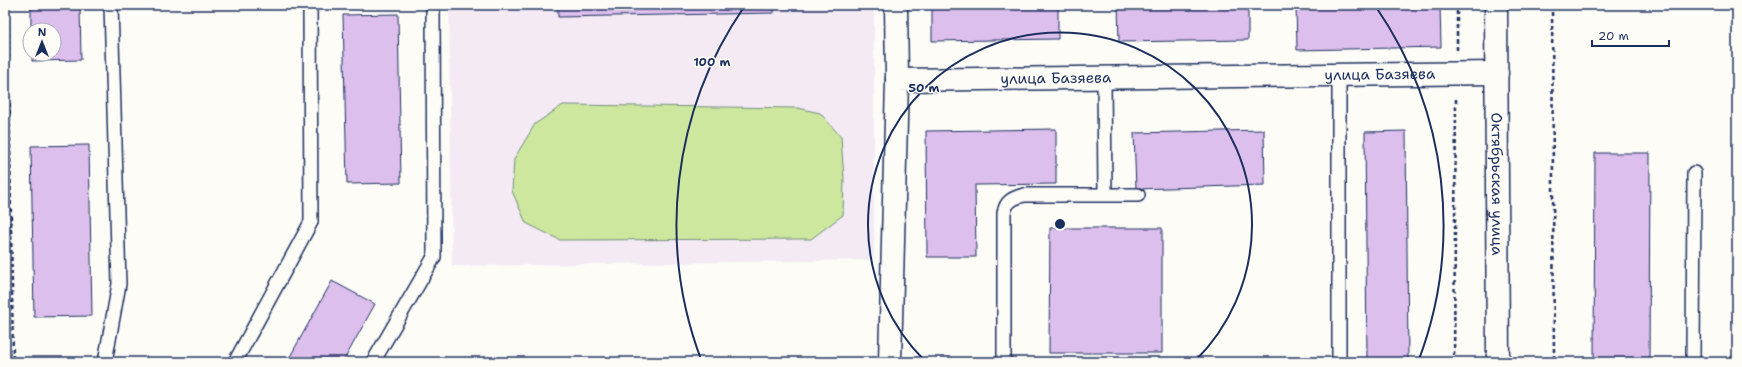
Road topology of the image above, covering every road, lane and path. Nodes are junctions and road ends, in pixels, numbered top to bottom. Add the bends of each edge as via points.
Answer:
1 (8, 5) edge
2 (111, 5) edge
3 (310, 5) edge
4 (432, 5) edge
5 (896, 5) edge
6 (1457, 5) edge
7 (1496, 5) edge
8 (1552, 5) edge
9 (1497, 73) junction
10 (1456, 74) junction
11 (1339, 75) junction
12 (1104, 78) junction
13 (897, 80) junction
14 (1694, 173) dead end
15 (1105, 195) junction
16 (1138, 195) dead end
17 (13, 362) edge
18 (105, 362) edge
19 (235, 362) edge
20 (373, 362) edge
21 (890, 362) edge
22 (1004, 362) edge
23 (1339, 362) edge
24 (1454, 362) edge
25 (1498, 362) edge
26 (1554, 362) edge
27 (1693, 362) edge

1 - 17 path
2 - 18 lane via 119,284
3 - 19 lane via 311,222
4 - 20 lane via 434,257
5 - 13 street
6 - 10 path
7 - 9 street, Октябрьская улица
8 - 26 path
9 - 10 street, улица Базяева
9 - 25 street, Октябрьская улица
10 - 11 street, улица Базяева
10 - 24 path
11 - 12 street, улица Базяева
11 - 23 lane
12 - 13 street, улица Базяева
12 - 15 lane
13 - 21 street
14 - 27 lane
15 - 16 lane
15 - 22 lane via 1024,196 1014,198 1006,205

